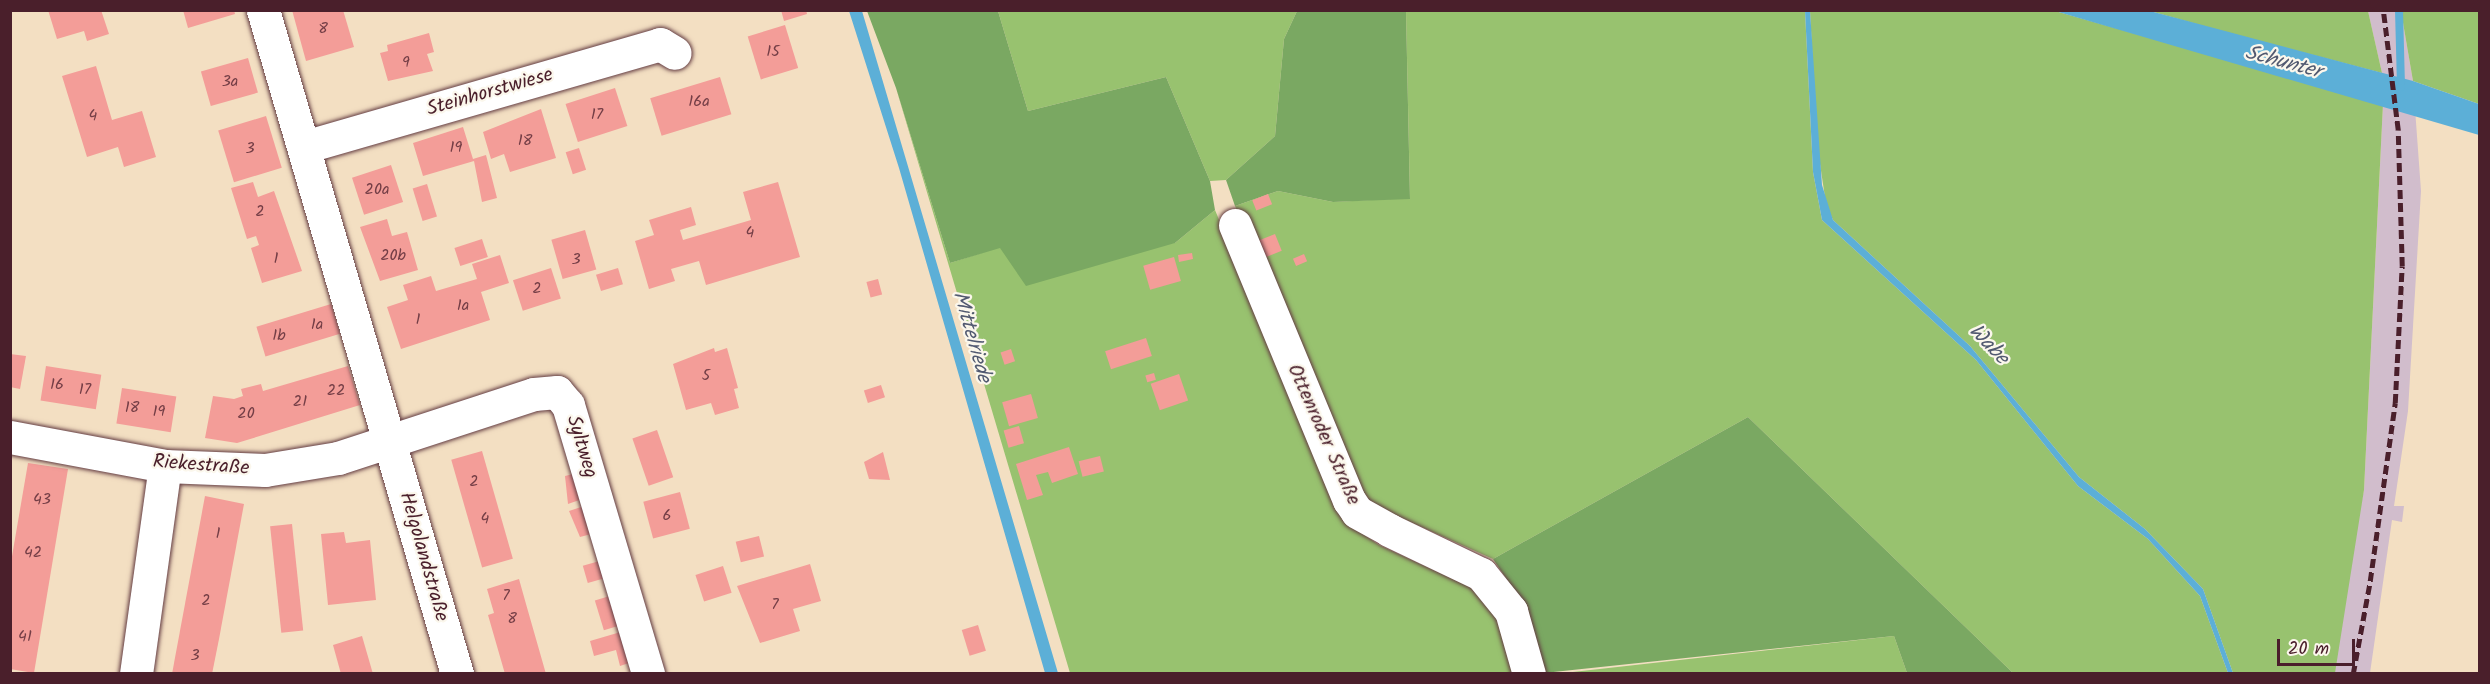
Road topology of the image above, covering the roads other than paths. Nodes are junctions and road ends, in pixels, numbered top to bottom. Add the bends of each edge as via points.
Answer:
1 (263, 10) edge
2 (675, 53) dead end
3 (304, 147) junction
4 (1235, 225) dead end
5 (10, 437) edge
6 (390, 441) junction
7 (165, 466) junction
8 (136, 674) edge
9 (457, 674) edge
10 (648, 674) edge
11 (1529, 674) edge

1 - 3 street
2 - 3 street, Steinhorstwiese via 660,44
3 - 6 street
4 - 11 street, Ottenroder Straße via 1349,500 1357,512 1389,530 1481,574 1511,611
5 - 7 street, Riekestraße
6 - 7 street, Riekestraße via 322,461 265,470
6 - 9 street, Helgolandstraße
6 - 10 street, Syltweg via 546,391 565,397
7 - 8 street

